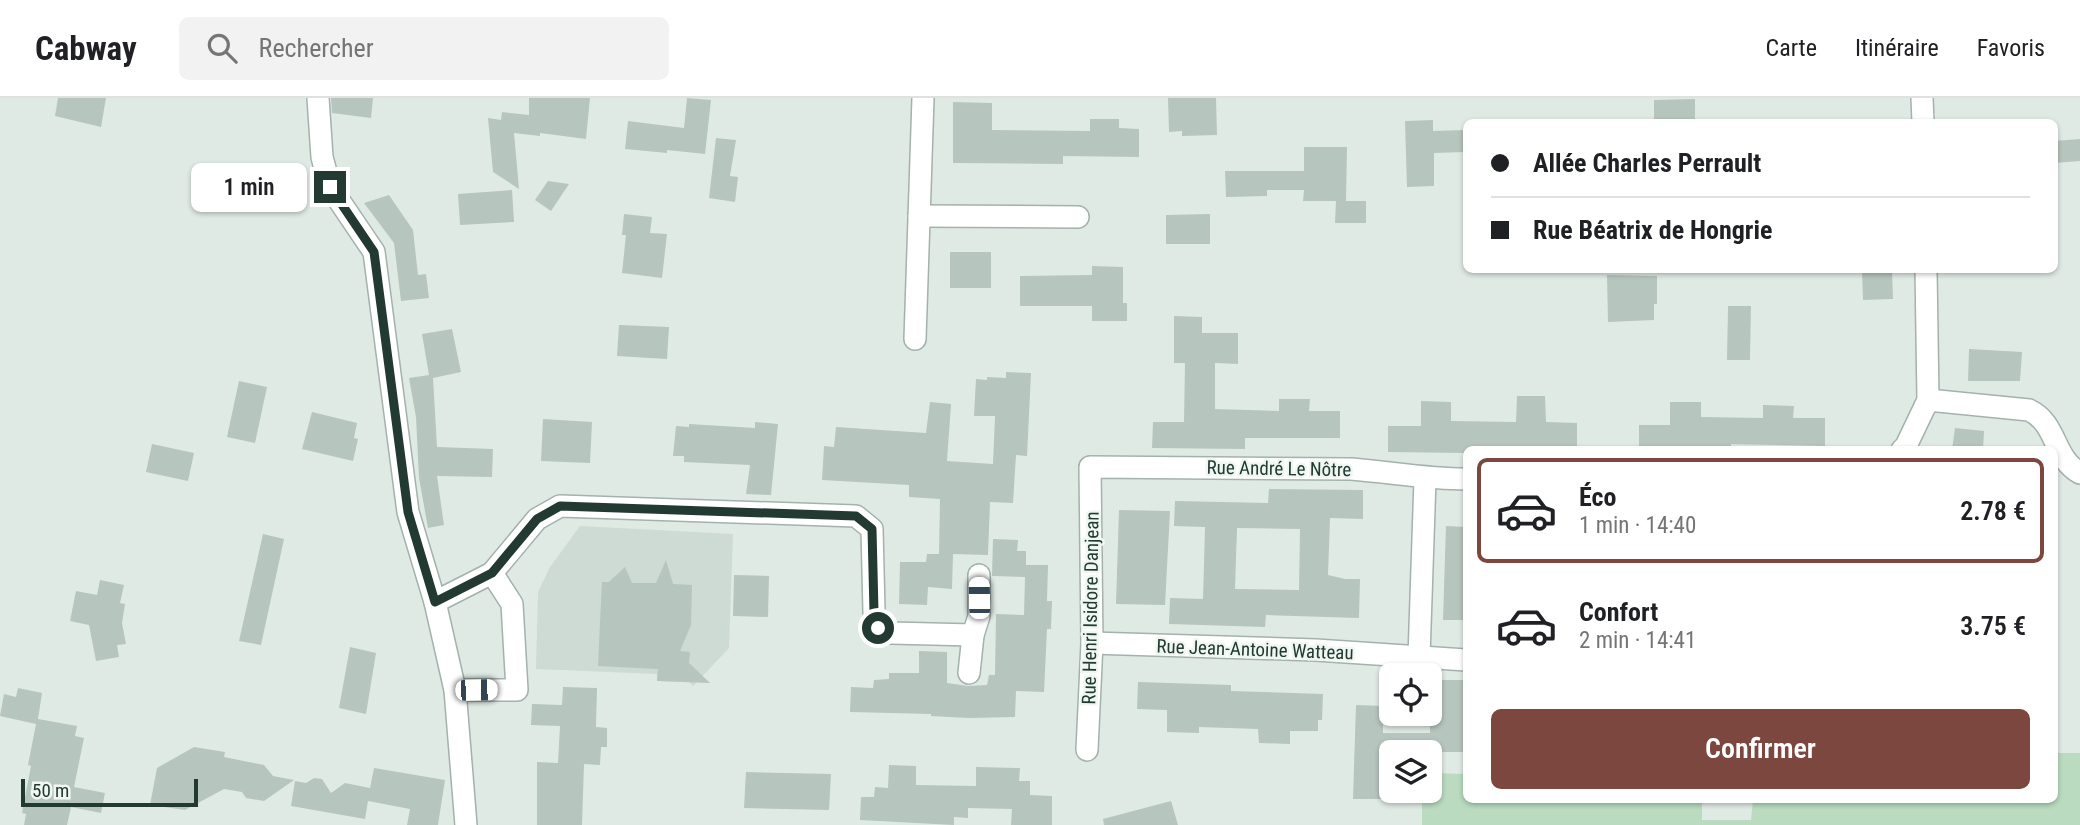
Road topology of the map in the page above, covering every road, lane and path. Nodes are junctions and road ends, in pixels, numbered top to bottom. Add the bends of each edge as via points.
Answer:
1 (318, 98) edge
2 (923, 98) edge
3 (1922, 98) edge
4 (1923, 119) edge
5 (919, 216) junction
6 (1078, 217) dead end
7 (1926, 273) edge
8 (915, 339) dead end
9 (1928, 401) junction
10 (1906, 446) edge
11 (2057, 446) edge
12 (2058, 449) edge
13 (1090, 467) joint
14 (2080, 473) edge
15 (1425, 479) junction
16 (1463, 480) edge
17 (492, 573) junction
18 (978, 575) dead end
19 (435, 602) junction
20 (973, 635) junction
21 (1092, 643) junction
22 (1419, 657) junction
23 (1463, 660) edge
24 (969, 673) dead end
25 (455, 690) junction
26 (1087, 750) dead end
27 (466, 825) edge

1 - 19 street via 322,157 330,187 374,252 408,512
2 - 5 street
3 - 4 street
5 - 6 street
5 - 8 street
7 - 9 street
9 - 10 street
9 - 11 street via 2029,411 2044,420
12 - 14 street
13 - 15 street, Rue André Le Nôtre via 1351,468
13 - 21 street, Rue Henri Isidore Danjean
15 - 16 street, Rue André Le Nôtre
15 - 22 street
17 - 19 street
17 - 20 street via 537,519 560,506 856,516 872,529 878,628
17 - 25 street via 512,604 517,690
18 - 20 street via 979,616
19 - 25 street
20 - 24 street
21 - 22 street, Rue Jean-Antoine Watteau
21 - 26 street, Rue Henri Isidore Danjean
22 - 23 street, Rue Jean-Antoine Watteau
25 - 27 street

